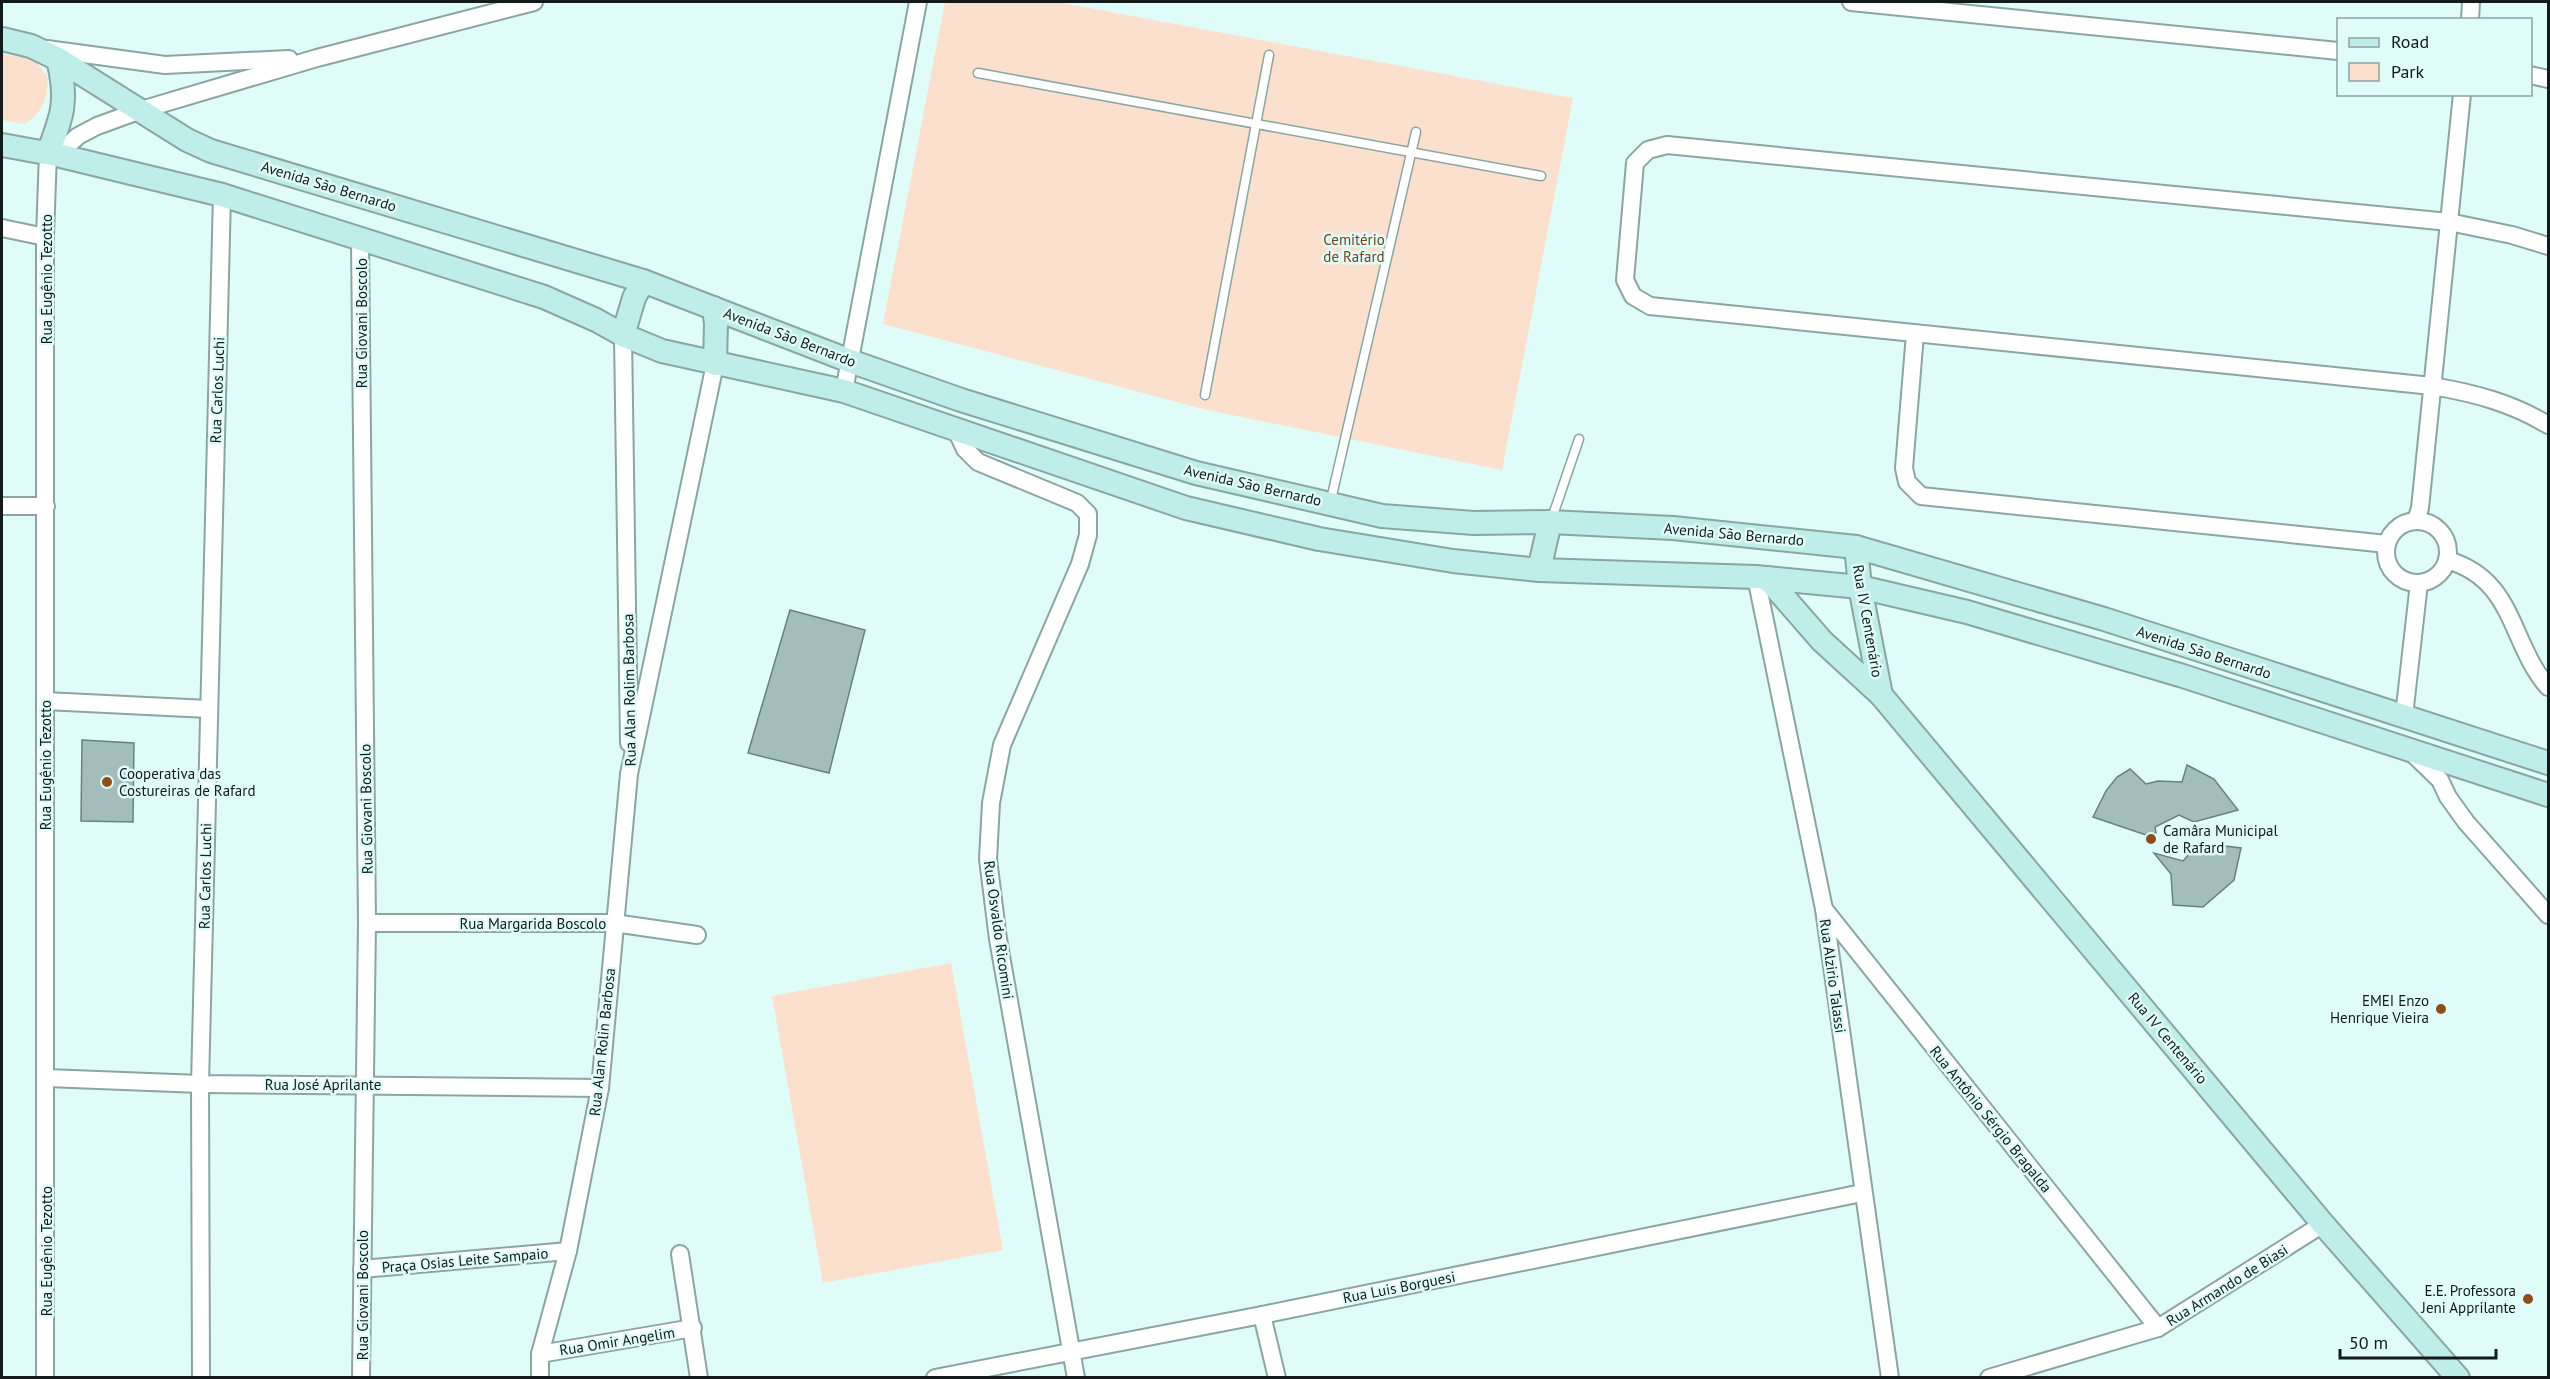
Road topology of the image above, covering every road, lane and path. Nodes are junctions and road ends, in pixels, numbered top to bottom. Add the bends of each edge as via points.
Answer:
1 (534, 2) edge
2 (918, 2) edge
3 (1851, 2) edge
4 (2471, 2) edge
5 (2470, 18) edge
6 (2, 39) edge
7 (31, 46) junction
8 (2337, 51) edge
9 (1269, 55) dead end
10 (317, 58) junction
11 (58, 59) junction
12 (978, 73) dead end
13 (2532, 75) edge
14 (2548, 79) edge
15 (2462, 96) edge
16 (141, 110) junction
17 (1256, 124) junction
18 (1416, 132) dead end
19 (2, 145) edge
20 (1411, 152) junction
21 (52, 154) junction
22 (1541, 176) dead end
23 (222, 195) junction
24 (2449, 222) junction
25 (2, 228) edge
26 (45, 237) junction
27 (360, 240) junction
28 (2548, 246) edge
29 (643, 281) junction
30 (714, 308) junction
31 (1915, 334) junction
32 (623, 335) junction
33 (850, 361) junction
34 (715, 364) junction
35 (2432, 387) junction
36 (844, 391) junction
37 (1205, 395) dead end
38 (2548, 425) edge
39 (956, 430) junction
40 (1579, 439) dead end
41 (1196, 473) junction
42 (1330, 504) junction
43 (2, 506) edge
44 (46, 506) junction
45 (1186, 508) junction
46 (2416, 521) junction
47 (1550, 522) junction
48 (2387, 544) junction
49 (1856, 547) junction
50 (2447, 560) junction
51 (1539, 570) junction
52 (1762, 578) junction
53 (2419, 583) junction
54 (1860, 588) junction
55 (2548, 687) edge
56 (1881, 695) junction
57 (45, 701) junction
58 (208, 709) junction
59 (2404, 716) junction
60 (2407, 748) junction
61 (2548, 763) edge
62 (630, 774) junction
63 (2548, 795) edge
64 (1824, 909) junction
65 (2548, 915) edge
66 (367, 923) junction
67 (614, 923) junction
68 (698, 935) dead end
69 (47, 1078) junction
70 (200, 1084) junction
71 (365, 1084) junction
72 (600, 1088) junction
73 (1862, 1193) junction
74 (2323, 1224) junction
75 (568, 1251) junction
76 (680, 1254) dead end
77 (362, 1269) junction
78 (1262, 1315) junction
79 (693, 1328) junction
80 (2158, 1328) junction
81 (1071, 1351) junction
82 (540, 1354) junction
83 (45, 1377) edge
84 (201, 1377) edge
85 (362, 1377) edge
86 (540, 1377) edge
87 (699, 1377) edge
88 (935, 1377) edge
89 (1076, 1377) edge
90 (1277, 1377) edge
91 (1890, 1377) edge
92 (1989, 1377) edge
93 (2458, 1377) edge

1 - 10 street
2 - 33 street
3 - 8 street
4 - 5 street
6 - 7 main road, Avenida São Bernardo
7 - 10 street via 165,65
7 - 11 main road, Avenida São Bernardo
9 - 17 lane
10 - 16 street
11 - 16 main road, Avenida São Bernardo
11 - 21 main road via 64,92 63,116
12 - 17 lane
13 - 14 street
15 - 24 street
16 - 21 street via 97,126
16 - 29 main road, Avenida São Bernardo via 211,151
17 - 20 lane
17 - 37 lane
18 - 20 lane
19 - 21 main road, Avenida São Bernardo
20 - 22 lane
20 - 42 lane
21 - 23 main road, Avenida São Bernardo
21 - 26 street, Rua Eugênio Tezotto
23 - 27 main road, Avenida São Bernardo
23 - 58 street, Rua Carlos Luchi
24 - 28 street
24 - 31 street via 1667,145 1648,150 1635,163 1625,280 1640,302
24 - 35 street
25 - 26 street
26 - 44 street, Rua Eugênio Tezotto
27 - 32 main road, Avenida São Bernardo via 544,297
27 - 66 street, Rua Giovani Boscolo
29 - 30 main road, Avenida São Bernardo
29 - 32 main road
30 - 33 main road, Avenida São Bernardo
30 - 34 main road
31 - 35 street
31 - 48 street via 1904,468 1907,482 1921,496
32 - 34 main road, Avenida São Bernardo via 662,351
32 - 62 street, Rua Alan Rolim Barbosa
33 - 36 street
33 - 41 main road, Avenida São Bernardo
34 - 36 main road, Avenida São Bernardo
34 - 62 street, Rua Alan Rolim Barbosa
35 - 38 street via 2485,397
35 - 46 street
36 - 39 main road, Avenida São Bernardo
39 - 45 main road, Avenida São Bernardo
39 - 81 street, Rua Osvaldo Ricomini via 965,449 978,462 1077,503 1088,514 1088,535 1080,564 1002,745 991,803 988,859 998,939
40 - 47 lane
41 - 42 main road, Avenida São Bernardo
41 - 45 main road
42 - 47 main road, Avenida São Bernardo via 1382,516 1474,523
43 - 44 street
44 - 57 street, Rua Eugênio Tezotto
45 - 51 main road, Avenida São Bernardo via 1319,539 1453,561
46 - 48 street via 2398,528
46 - 50 street via 2441,532 2446,541
47 - 49 main road, Avenida São Bernardo via 1673,528
47 - 51 main road
48 - 53 street via 2386,554 2393,572
49 - 54 main road, Rua IV Centenário
49 - 59 main road, Avenida São Bernardo via 2003,588
50 - 53 street via 2437,576
50 - 55 street via 2473,570 2493,587
51 - 52 main road, Avenida São Bernardo
52 - 54 main road, Avenida São Bernardo
52 - 56 main road, Rua IV Centenário
52 - 64 street, Rua Alzirio Talassi
53 - 59 street
54 - 56 main road, Rua IV Centenário
54 - 60 main road, Avenida São Bernardo via 1967,612
56 - 74 main road, Rua IV Centenário
57 - 58 street
57 - 69 street, Rua Eugênio Tezotto
58 - 70 street, Rua Carlos Luchi
59 - 60 main road
59 - 61 main road, Avenida São Bernardo
60 - 63 main road, Avenida São Bernardo
60 - 65 street via 2440,780 2466,822
62 - 67 street, Rua Alan Rolin Barbosa
64 - 73 street, Rua Alzirio Talassi
64 - 80 street, Rua Antônio Sérgio Bragalda
66 - 67 street, Rua Margarida Boscolo
66 - 71 street, Rua Giovani Boscolo
67 - 68 street, Rua Margarida Boscolo
67 - 72 street, Rua Alan Rolin Barbosa
69 - 70 street, Rua José Aprilante
69 - 83 street, Rua Eugênio Tezotto
70 - 71 street, Rua José Aprilante
70 - 84 street, Rua Carlos Luchi
71 - 72 street, Rua José Aprilante
71 - 77 street, Rua Giovani Boscolo
72 - 75 street, Rua Alan Rolin Barbosa
73 - 78 street, Rua Luis Borguesi
73 - 91 street, Rua Alzirio Talassi
74 - 80 street, Rua Armando de Biasi
74 - 93 main road, Rua IV Centenário
75 - 77 street, Praça Osias Leite Sampaio
75 - 82 street, Rua Alan Rolin Barbosa
76 - 79 street
77 - 85 street, Rua Giovani Boscolo
78 - 81 street, Rua Luis Borguesi
78 - 90 street
79 - 82 street, Rua Omir Angelim
79 - 87 street
80 - 92 street, Rua Armando de Biasi
81 - 88 street, Rua Luis Borguesi
81 - 89 street, Rua Osvaldo Ricomini
82 - 86 street, Rua Alan Rolin Barbosa

